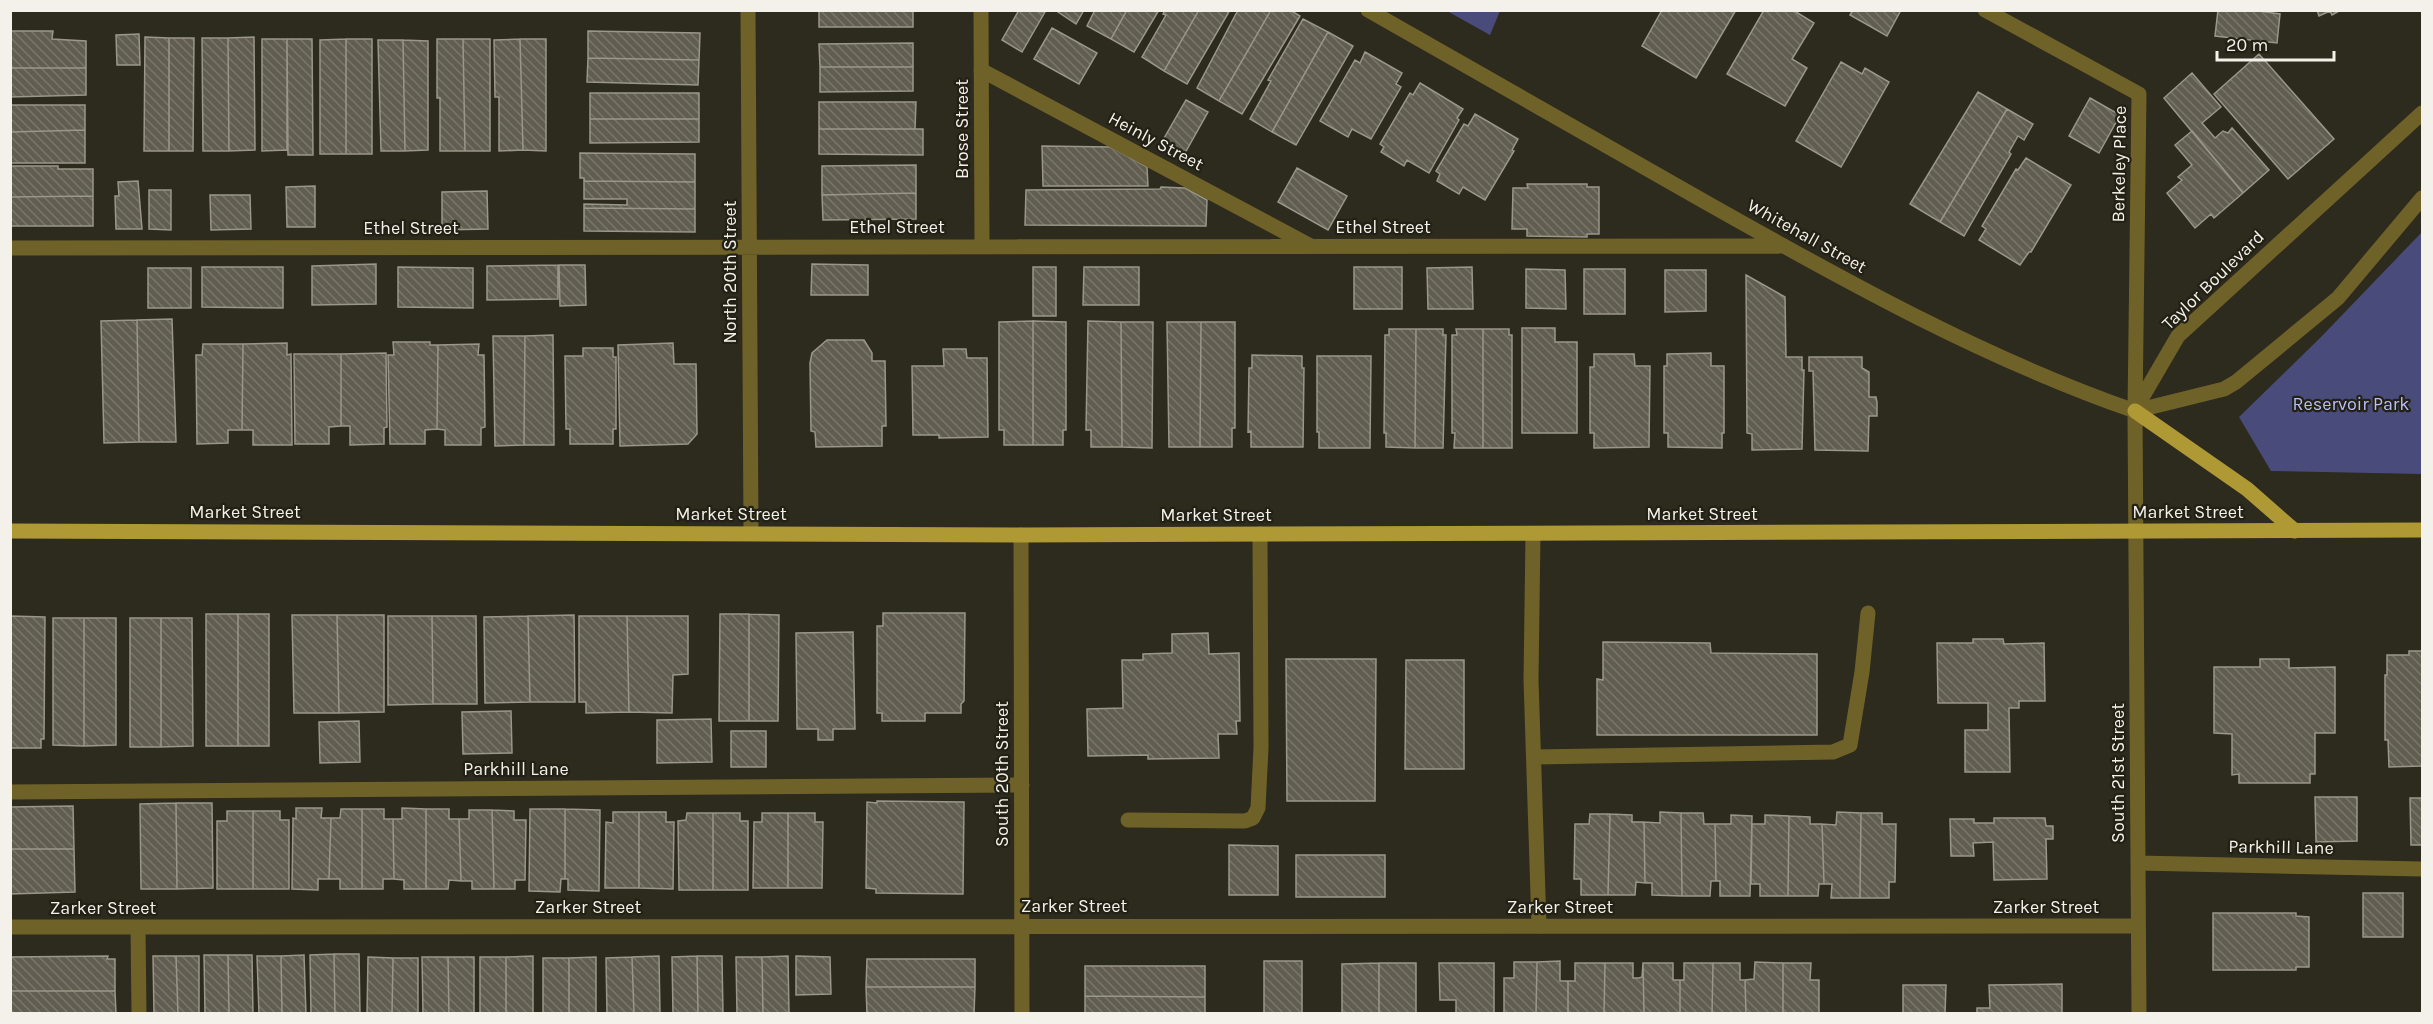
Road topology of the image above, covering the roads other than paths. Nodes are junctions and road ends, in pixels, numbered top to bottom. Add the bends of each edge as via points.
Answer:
1 (748, 10) edge
2 (981, 10) edge
3 (1368, 10) edge
4 (1985, 10) edge
5 (981, 70) junction
6 (2422, 113) edge
7 (2422, 198) edge
8 (1784, 246) junction
9 (749, 247) junction
10 (982, 247) junction
11 (1312, 247) junction
12 (10, 248) edge
13 (2135, 411) junction
14 (2422, 530) edge
15 (10, 531) edge
16 (2295, 531) junction
17 (2137, 532) junction
18 (751, 533) junction
19 (1260, 534) junction
20 (1533, 534) junction
21 (1021, 535) junction
22 (1868, 613) dead end
23 (1534, 757) junction
24 (1022, 785) junction
25 (10, 792) edge
26 (1128, 820) dead end
27 (2138, 863) junction
28 (2422, 869) edge
29 (1022, 926) junction
30 (1539, 926) junction
31 (2138, 926) junction
32 (10, 927) edge
33 (138, 928) junction
34 (139, 1014) edge
35 (1022, 1014) edge
36 (2139, 1014) edge

1 - 9 street, North 20th Street
2 - 5 street, Brose Street
3 - 8 street, Whitehall Street
4 - 13 street, Berkeley Place via 2139,94
5 - 10 street, Brose Street
5 - 11 street, Heinly Street
6 - 13 street, Taylor Boulevard via 2178,336
7 - 13 street via 2338,298 2236,382 2224,389
8 - 11 street, Ethel Street
8 - 13 street, Whitehall Street via 1916,317 2070,388
9 - 10 street, Ethel Street
9 - 12 street, Ethel Street
9 - 18 street, North 20th Street
10 - 11 street, Ethel Street
13 - 16 main road via 2247,489
13 - 17 street
14 - 16 main road, Market Street
15 - 18 main road, Market Street
16 - 17 main road, Market Street
17 - 20 main road, Market Street
17 - 27 street, South 21st Street
18 - 21 main road, Market Street
19 - 20 main road, Market Street
19 - 21 main road, Market Street
19 - 26 street via 1258,808 1253,818 1245,821
20 - 23 street
21 - 24 street, South 20th Street
22 - 23 street via 1850,745 1833,752
23 - 30 street
24 - 25 street, Parkhill Lane
24 - 29 street, South 20th Street
27 - 28 street, Parkhill Lane
27 - 31 street, South 21st Street
29 - 30 street, Zarker Street
29 - 33 street, Zarker Street
29 - 35 street, South 20th Street
30 - 31 street, Zarker Street
31 - 36 street, South 21st Street
32 - 33 street, Zarker Street
33 - 34 street

